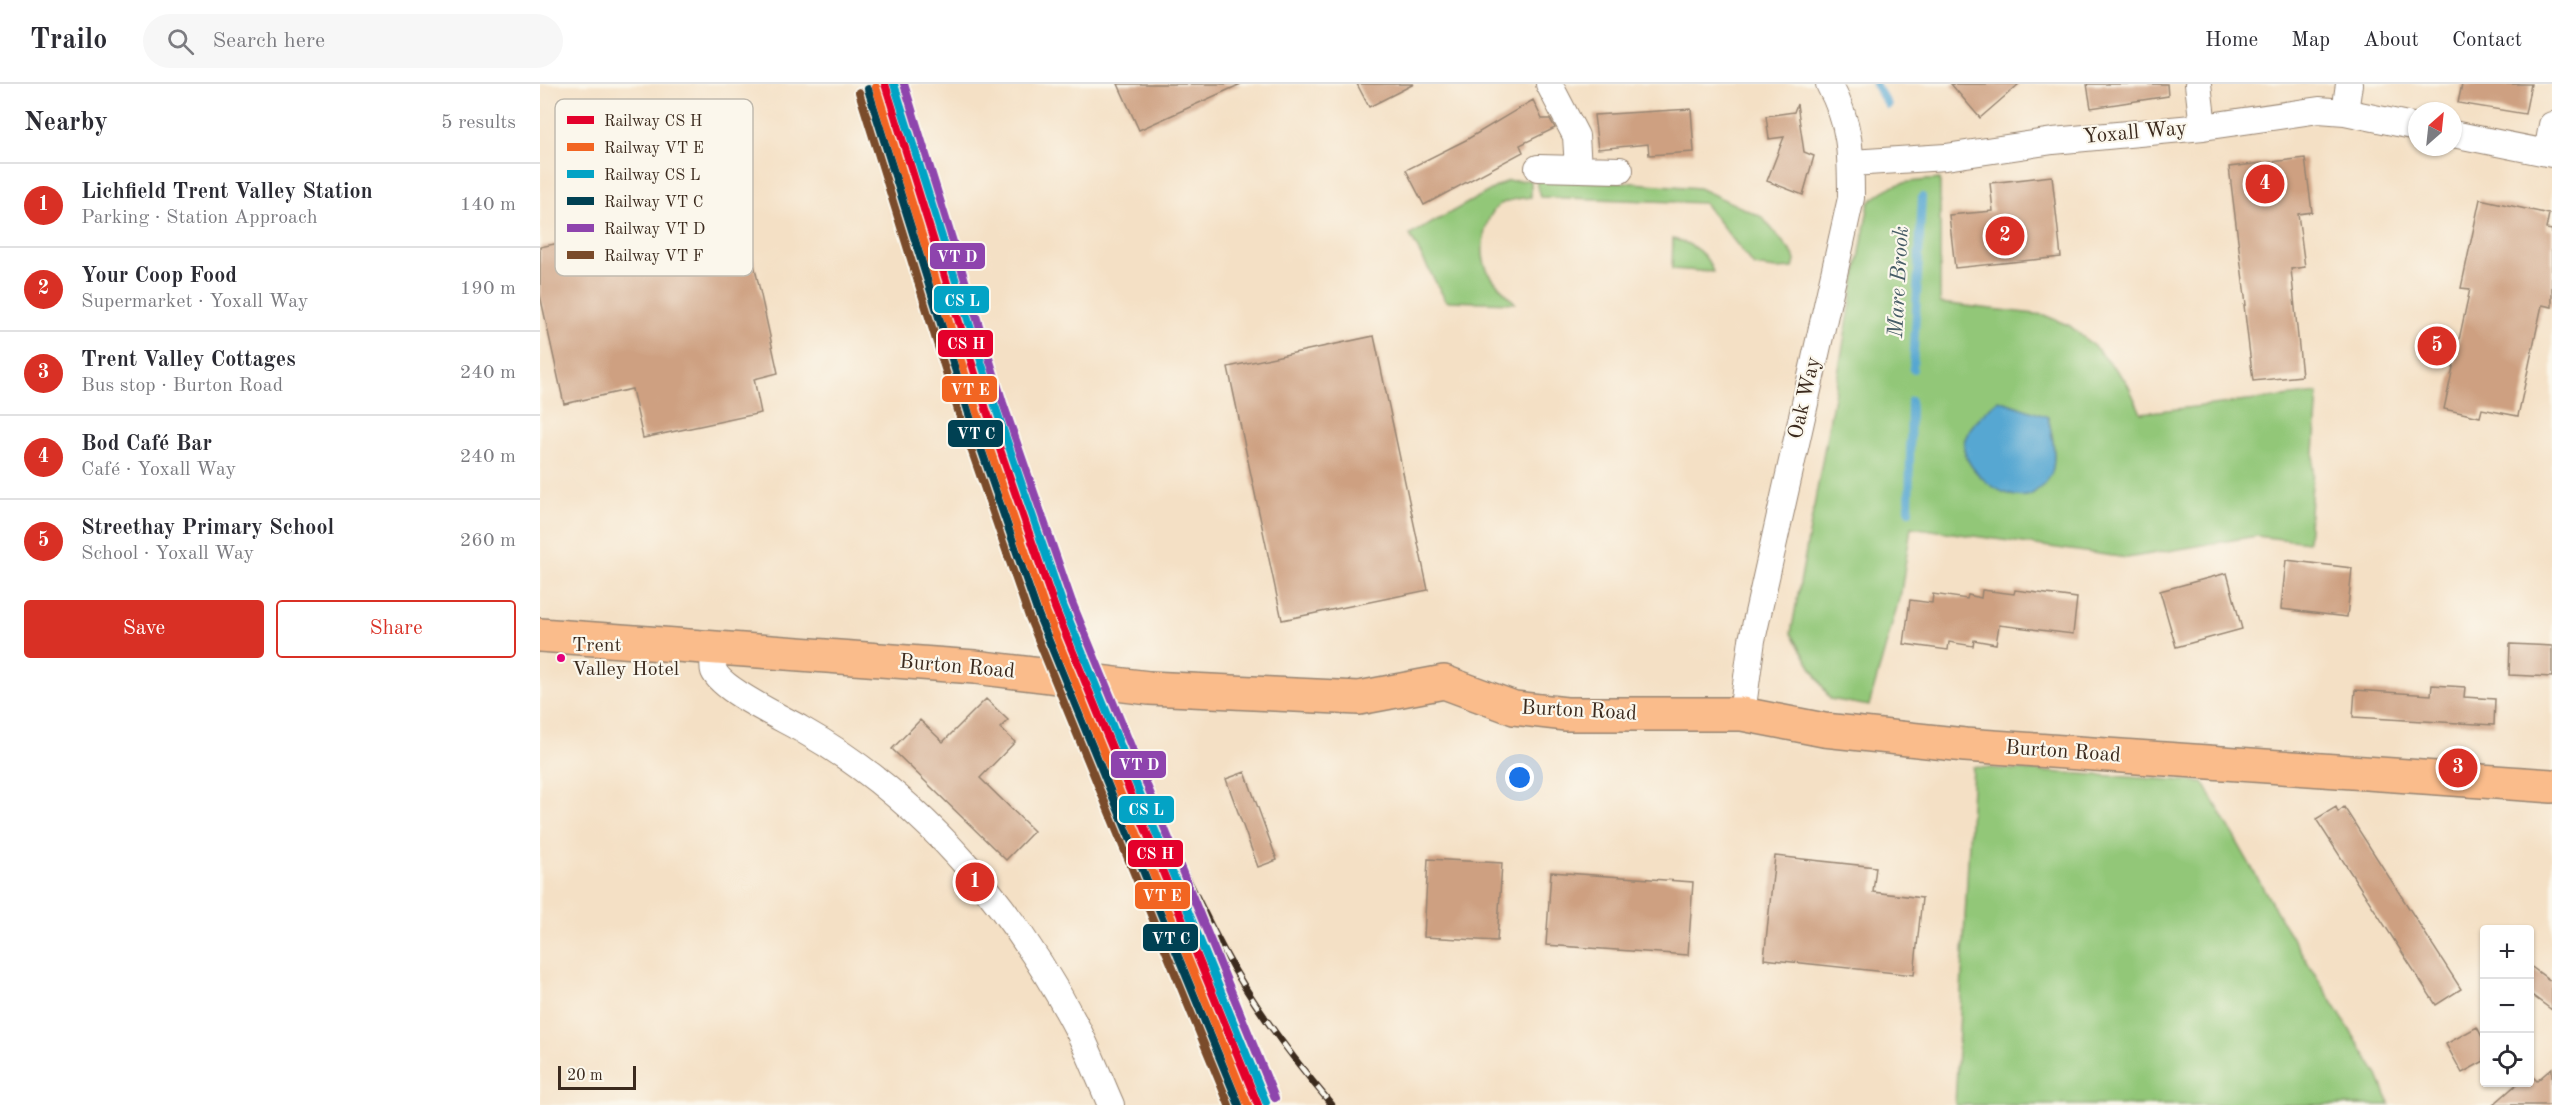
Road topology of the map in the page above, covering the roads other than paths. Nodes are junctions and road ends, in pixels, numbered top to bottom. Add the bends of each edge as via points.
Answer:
1 (1549, 84) edge
2 (1829, 84) edge
3 (2198, 84) edge
4 (2349, 84) edge
5 (2345, 112) junction
6 (2408, 125) edge
7 (2552, 125) edge
8 (2203, 127) junction
9 (2462, 136) edge
10 (2549, 153) edge
11 (1851, 163) junction
12 (1538, 168) dead end
13 (1578, 168) junction
14 (1620, 170) dead end
15 (540, 635) edge
16 (715, 649) junction
17 (1742, 714) junction
18 (2552, 786) edge
19 (1111, 1105) edge

1 - 13 street via 1576,136
2 - 11 street, Oak Way via 1848,127
3 - 8 street
4 - 5 street
5 - 6 street, Yoxall Way
5 - 8 street, Yoxall Way via 2319,110
7 - 10 street
8 - 11 street, Yoxall Way via 2053,141 1946,157
9 - 10 street
11 - 17 street, Oak Way via 1851,198 1752,639
12 - 13 street
13 - 14 street
15 - 16 highway, Burton Road
16 - 17 highway, Burton Road via 975,667 1149,688 1359,698 1444,682 1514,708 1566,714
16 - 19 street via 713,670 720,680 838,750 913,809 975,873 1041,964 1079,1031
17 - 18 highway, Burton Road via 1824,730 1965,745

